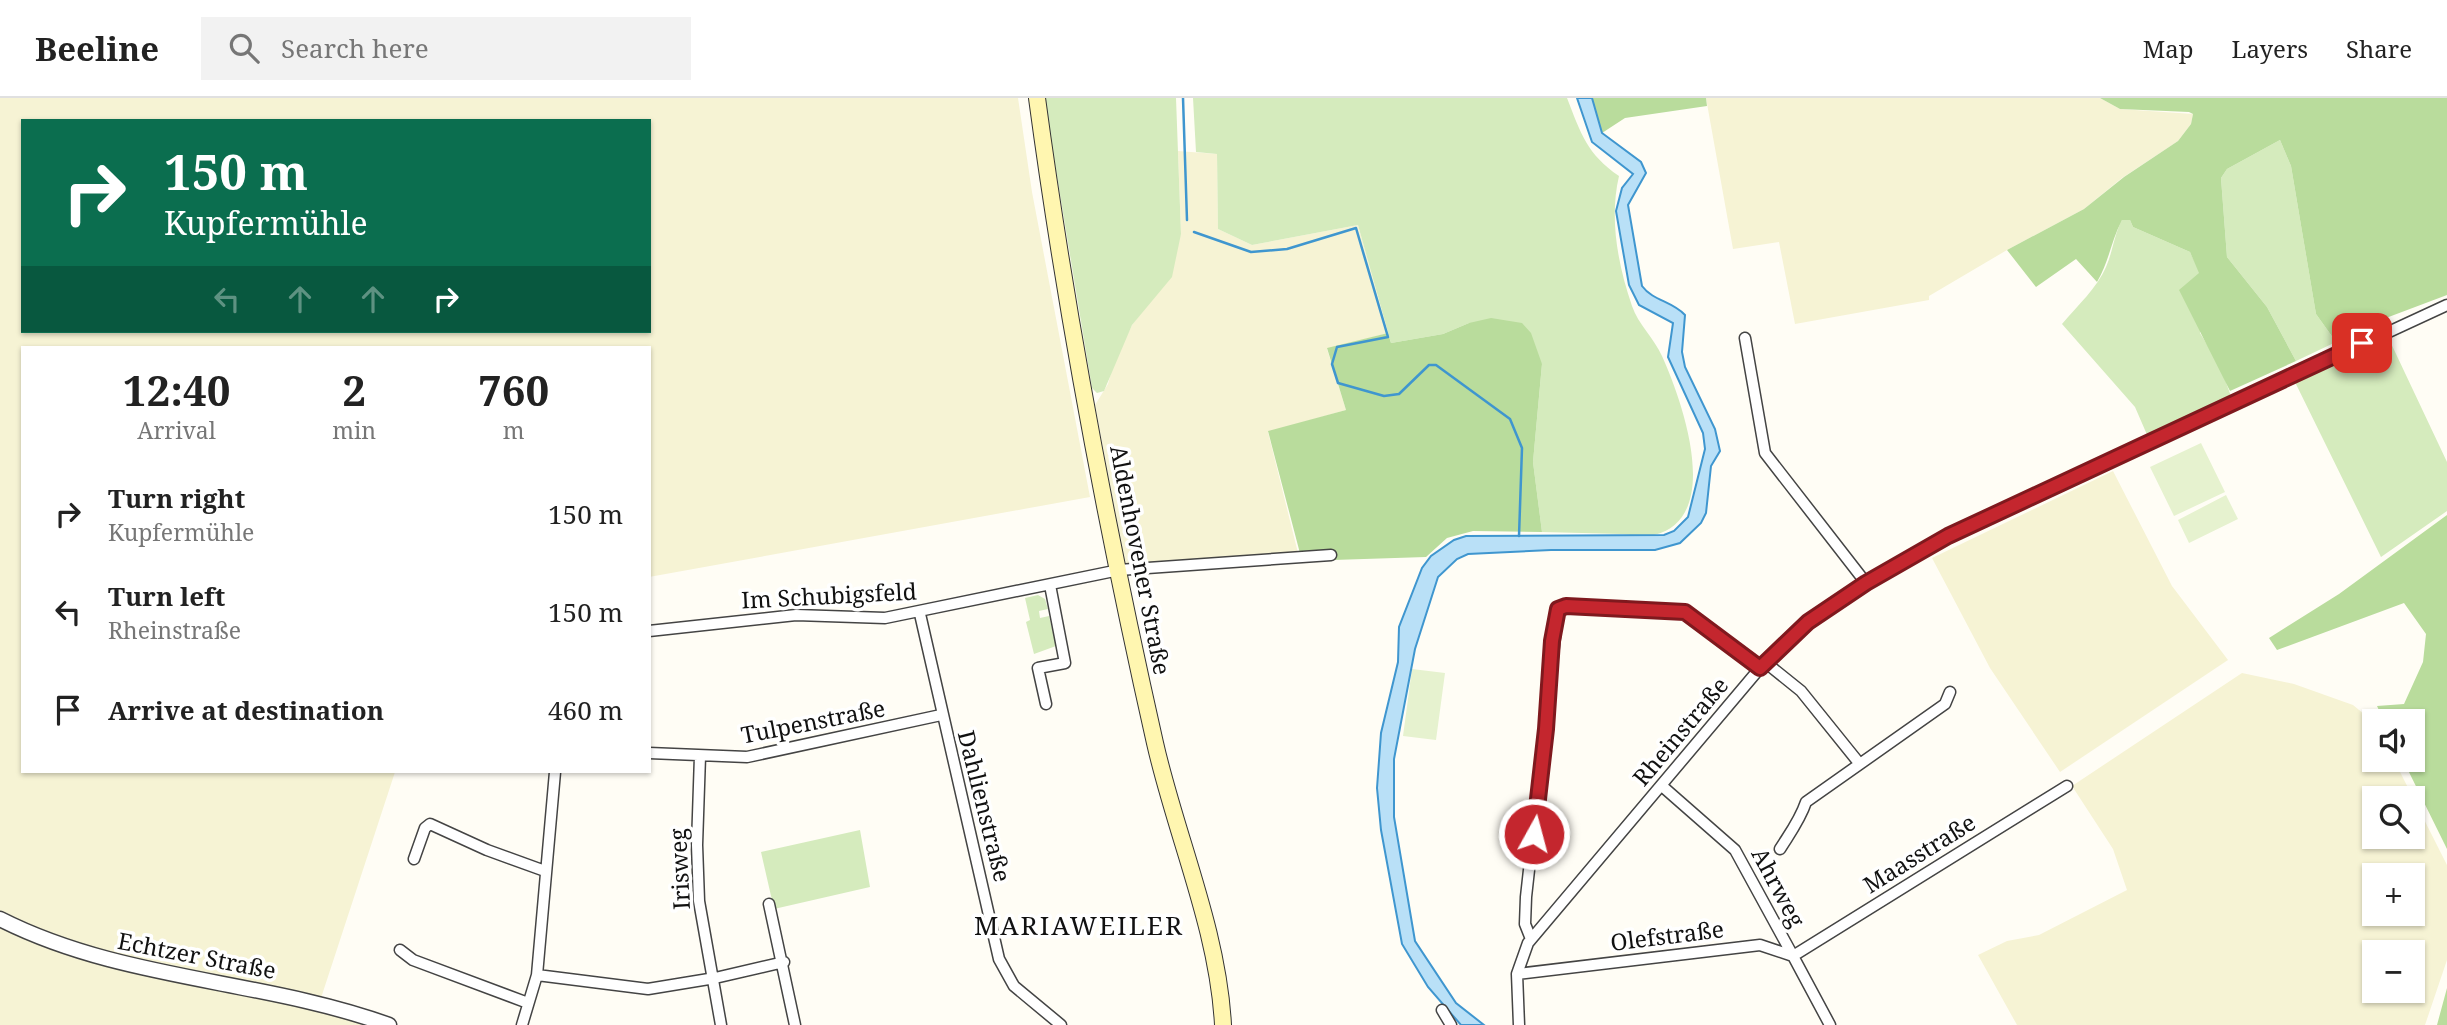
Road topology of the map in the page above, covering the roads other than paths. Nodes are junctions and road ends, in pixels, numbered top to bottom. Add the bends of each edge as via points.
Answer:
1 (1037, 98) edge
2 (2447, 305) edge
3 (1745, 338) dead end
4 (1331, 555) dead end
5 (1119, 570) junction
6 (1866, 583) junction
7 (1050, 584) junction
8 (920, 614) junction
9 (651, 631) edge
10 (1763, 665) junction
11 (1950, 692) dead end
12 (1046, 704) dead end
13 (941, 715) junction
14 (651, 753) edge
15 (700, 757) junction
16 (1859, 763) junction
17 (555, 773) edge
18 (1661, 786) junction
19 (2067, 786) dead end
20 (1780, 849) dead end
21 (414, 859) dead end
22 (545, 871) junction
23 (769, 904) dead end
24 (0, 919) edge
25 (1531, 939) junction
26 (400, 950) dead end
27 (1793, 956) junction
28 (783, 962) junction
29 (1517, 974) junction
30 (537, 975) junction
31 (715, 978) junction
32 (528, 1003) junction
33 (1441, 1010) dead end
34 (388, 1025) edge
35 (522, 1025) edge
36 (721, 1025) edge
37 (795, 1025) edge
38 (1061, 1025) edge
39 (1223, 1025) edge
40 (1451, 1025) edge
41 (1519, 1025) edge
42 (1830, 1025) edge

1 - 5 main road, Aldenhovener Straße via 1049,190
2 - 6 street, Rheinstraße via 1948,536
3 - 6 street via 1765,453
4 - 5 street, Im Schubigsfeld
5 - 7 street, Im Schubigsfeld
5 - 39 main road, Aldenhovener Straße via 1156,745 1219,983
6 - 10 street, Rheinstraße via 1794,632
7 - 8 street, Im Schubigsfeld
7 - 12 street via 1065,663 1038,668
8 - 9 street, Im Schubigsfeld via 873,619 796,615
8 - 13 street, Dahlienstraße
10 - 16 street via 1801,691
10 - 18 street, Rheinstraße
10 - 25 street via 1685,612 1558,609 1526,897 1525,924
11 - 16 street via 1945,704
13 - 15 street, Tulpenstraße via 747,757
13 - 38 street, Dahlienstraße via 999,959 1014,986
14 - 15 street, Tulpenstraße
15 - 31 street, Irisweg via 699,901
16 - 20 street via 1806,802 1799,822
17 - 22 street
18 - 25 street, Rheinstraße
18 - 27 street, Ahrweg via 1735,849
19 - 27 street, Maasstraße
21 - 22 street via 430,824
22 - 30 street
23 - 28 street
24 - 34 street, Echtzer Straße via 92,957 320,1003
25 - 29 street, Rheinstraße
26 - 32 street via 413,960
27 - 29 street, Olefstraße via 1760,945
27 - 42 street
28 - 31 street
28 - 37 street
29 - 41 street
30 - 31 street via 648,989
30 - 32 street
31 - 36 street, Irisweg
32 - 35 street
33 - 40 street

